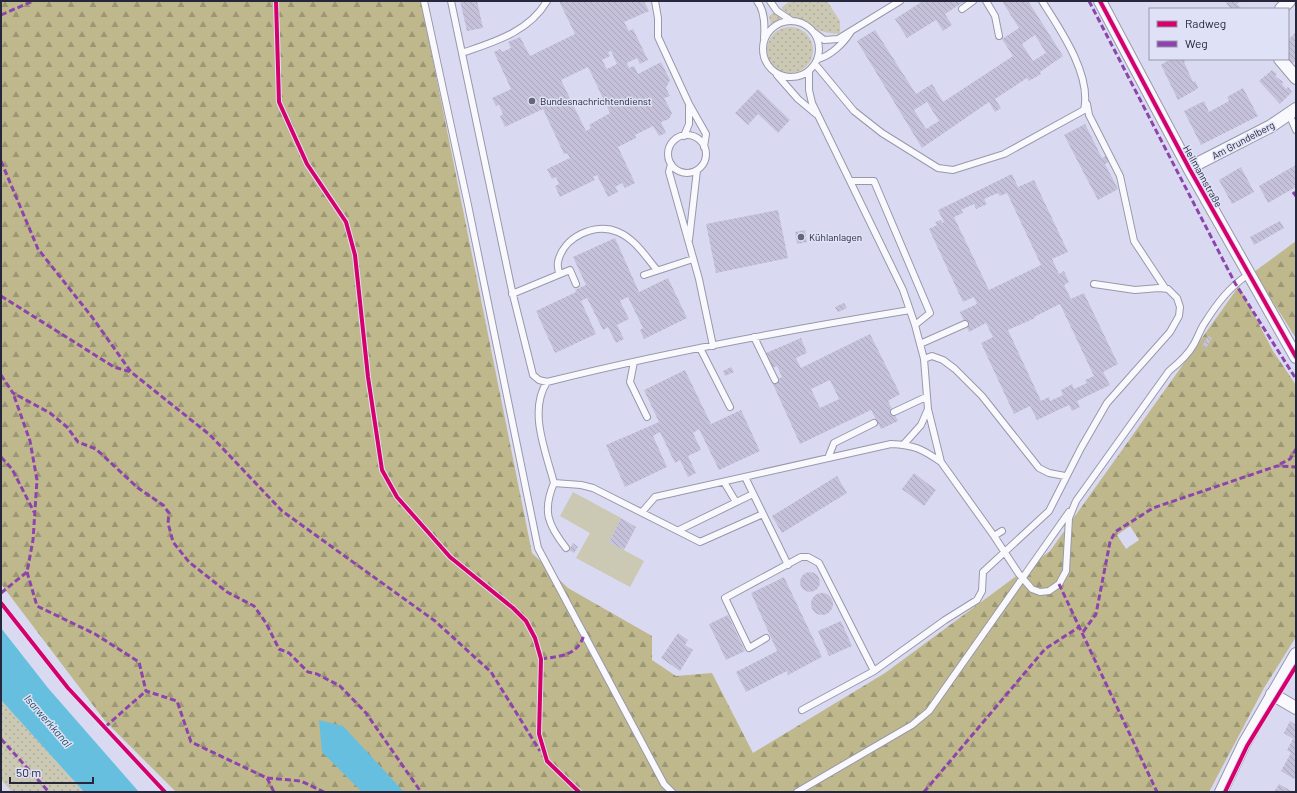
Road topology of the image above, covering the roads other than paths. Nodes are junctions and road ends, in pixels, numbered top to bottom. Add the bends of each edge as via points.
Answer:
1 (424, 1) edge
2 (451, 1) edge
3 (547, 1) edge
4 (655, 1) edge
5 (757, 1) edge
6 (770, 1) edge
7 (900, 1) edge
8 (973, 1) edge
9 (986, 1) edge
10 (1042, 1) edge
11 (1100, 1) edge
12 (962, 9) dead end
13 (792, 21) junction
14 (813, 31) junction
15 (852, 32) junction
16 (999, 36) dead end
17 (764, 40) junction
18 (462, 53) junction
19 (1281, 60) edge
20 (816, 62) junction
21 (809, 72) junction
22 (776, 74) junction
23 (1296, 78) edge
24 (1087, 100) junction
25 (689, 104) junction
26 (1292, 112) edge
27 (818, 116) junction
28 (1296, 130) edge
29 (684, 136) junction
30 (704, 147) junction
31 (671, 164) junction
32 (1189, 168) junction
33 (697, 170) junction
34 (850, 181) junction
35 (689, 244) junction
36 (693, 259) junction
37 (658, 270) junction
38 (559, 274) junction
39 (1249, 274) junction
40 (644, 275) dead end
41 (576, 284) dead end
42 (1094, 284) dead end
43 (1164, 288) junction
44 (512, 294) junction
45 (910, 310) junction
46 (965, 324) dead end
47 (916, 325) junction
48 (754, 337) junction
49 (920, 344) junction
50 (714, 346) junction
51 (700, 348) junction
52 (1296, 357) edge
53 (924, 359) junction
54 (634, 362) junction
55 (774, 380) dead end
56 (547, 382) junction
57 (926, 397) junction
58 (730, 407) dead end
59 (928, 409) junction
60 (894, 412) dead end
61 (647, 417) dead end
62 (874, 423) dead end
63 (904, 444) junction
64 (828, 458) junction
65 (941, 462) junction
66 (1066, 476) junction
67 (745, 477) junction
68 (724, 482) junction
69 (554, 483) junction
70 (753, 494) junction
71 (1076, 501) junction
72 (736, 502) junction
73 (642, 512) junction
74 (763, 514) junction
75 (678, 530) junction
76 (1002, 531) dead end
77 (994, 536) junction
78 (566, 548) dead end
79 (1005, 552) junction
80 (788, 565) junction
81 (1022, 579) junction
82 (766, 638) dead end
83 (1296, 654) edge
84 (874, 671) junction
85 (1272, 694) junction
86 (1296, 708) edge
87 (802, 710) dead end
88 (672, 792) edge
89 (797, 792) edge
90 (1221, 792) edge

1 - 88 lane via 538,548 664,784
2 - 18 lane
3 - 18 lane via 531,21 506,37
4 - 25 lane via 658,37
5 - 17 lane via 765,22
6 - 13 lane via 778,11
7 - 15 lane
8 - 12 lane
9 - 16 lane via 995,16
10 - 24 lane via 1074,51
11 - 32 street, Heilmannstraße
13 - 14 lane via 800,22
13 - 17 lane via 775,26
14 - 15 lane via 824,40 838,39
14 - 20 lane via 819,44
15 - 20 lane via 846,40
17 - 22 lane via 762,47 765,61
18 - 44 lane
19 - 23 street
20 - 21 lane
20 - 24 lane via 854,111 882,134 938,168 953,170 1004,154 1084,110
21 - 22 lane via 793,78
21 - 27 lane via 809,90
22 - 27 lane
24 - 43 lane via 1090,115 1120,176 1134,242
25 - 29 lane via 689,124
25 - 30 lane via 706,134
26 - 28 lane
26 - 32 street, Am Grundelberg via 1271,126
27 - 34 lane
29 - 30 lane via 698,139
29 - 31 lane via 671,144 668,154
30 - 33 lane via 704,162
31 - 33 lane via 683,173
31 - 35 lane via 669,172
32 - 39 street, Heilmannstraße
33 - 35 lane
34 - 45 lane via 903,290
34 - 47 lane via 874,181 930,313
35 - 36 lane
36 - 37 lane
36 - 50 lane
37 - 38 lane via 628,237 606,229 591,230 575,237 566,245 557,263
37 - 40 lane
38 - 41 lane via 570,270
38 - 44 lane
39 - 52 street, Heilmannstraße
39 - 71 lane via 1235,283 1226,294 1203,326 1190,350 1169,370
42 - 43 lane via 1135,290
43 - 66 lane via 1173,292 1180,307 1176,324 1107,403
44 - 56 lane via 533,375
45 - 47 lane
45 - 48 lane
46 - 49 lane
47 - 49 lane
48 - 50 lane
48 - 55 lane
49 - 53 lane
50 - 51 lane
51 - 54 lane
51 - 58 lane
53 - 57 lane
53 - 66 lane via 932,356 955,369 982,396 1039,468
54 - 56 lane
54 - 61 lane via 630,382
56 - 69 lane via 541,391 540,427
57 - 59 lane
57 - 60 lane
59 - 63 lane via 921,425
59 - 65 lane
62 - 64 lane via 834,443
63 - 64 lane via 891,444
63 - 65 lane via 926,452
64 - 67 lane
65 - 77 lane
66 - 79 lane via 1049,511
67 - 68 lane
67 - 70 lane
68 - 72 lane
68 - 73 lane via 655,498
69 - 73 lane via 593,488
69 - 78 lane via 547,510 551,524
70 - 72 lane
70 - 74 lane
71 - 81 lane
71 - 81 lane via 1069,518 1066,571 1059,584 1049,591 1040,592 1032,589
72 - 75 lane
73 - 75 lane
74 - 75 lane via 700,542
74 - 80 lane
76 - 77 lane
77 - 79 lane
79 - 81 lane
79 - 84 lane via 983,572 982,591 977,600
80 - 82 lane via 725,598 749,648
80 - 84 lane via 801,557 808,557 819,563
81 - 89 lane via 929,710 912,724
83 - 85 street
84 - 87 lane
85 - 86 street
85 - 90 street

